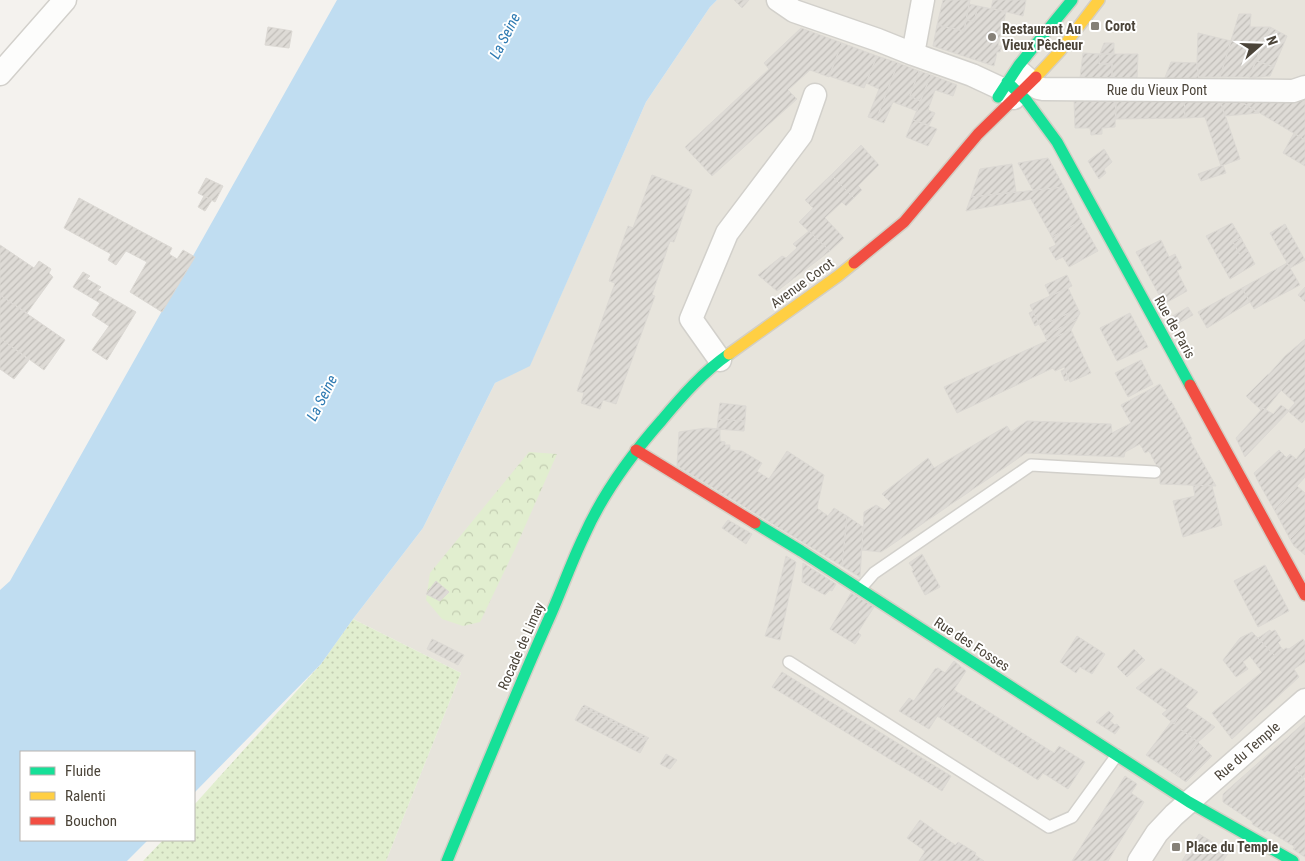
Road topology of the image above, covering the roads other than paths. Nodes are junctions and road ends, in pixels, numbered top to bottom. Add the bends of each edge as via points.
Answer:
1 (64, 0) edge
2 (923, 0) edge
3 (1072, 0) edge
4 (1099, 0) edge
5 (786, 6) edge
6 (912, 54) junction
7 (0, 74) edge
8 (1015, 86) junction
9 (1305, 87) edge
10 (816, 95) dead end
11 (720, 360) junction
12 (636, 450) junction
13 (1155, 472) dead end
14 (860, 589) junction
15 (1305, 596) edge
16 (789, 662) dead end
17 (1305, 700) edge
18 (1117, 755) junction
19 (1189, 802) junction
20 (447, 861) edge
21 (1139, 861) edge
22 (1293, 861) edge

1 - 7 street
2 - 6 street
3 - 8 street, Avenue Corot
4 - 8 street, Avenue Corot via 1060,51
5 - 6 street, Rue du Vieux Pont
6 - 8 street, Rue du Vieux Pont
8 - 9 street, Rue du Vieux Pont via 1293,91
8 - 11 street, Avenue Corot via 904,222 838,276
8 - 15 street, Rue de Paris via 1056,142
10 - 11 street via 801,135 727,233 691,319
11 - 12 street, Avenue Corot via 681,397
12 - 14 street, Rue des Fosses
12 - 20 street, Rocade de Limay via 584,534
13 - 14 lane via 1031,465 874,573
14 - 18 street, Rue des Fosses
16 - 18 lane via 1049,827 1072,817
17 - 19 street, Rue du Temple
18 - 19 street, Rue des Fosses
19 - 21 street, Rue du Temple via 1157,833
19 - 22 street, Rue des Fosses

